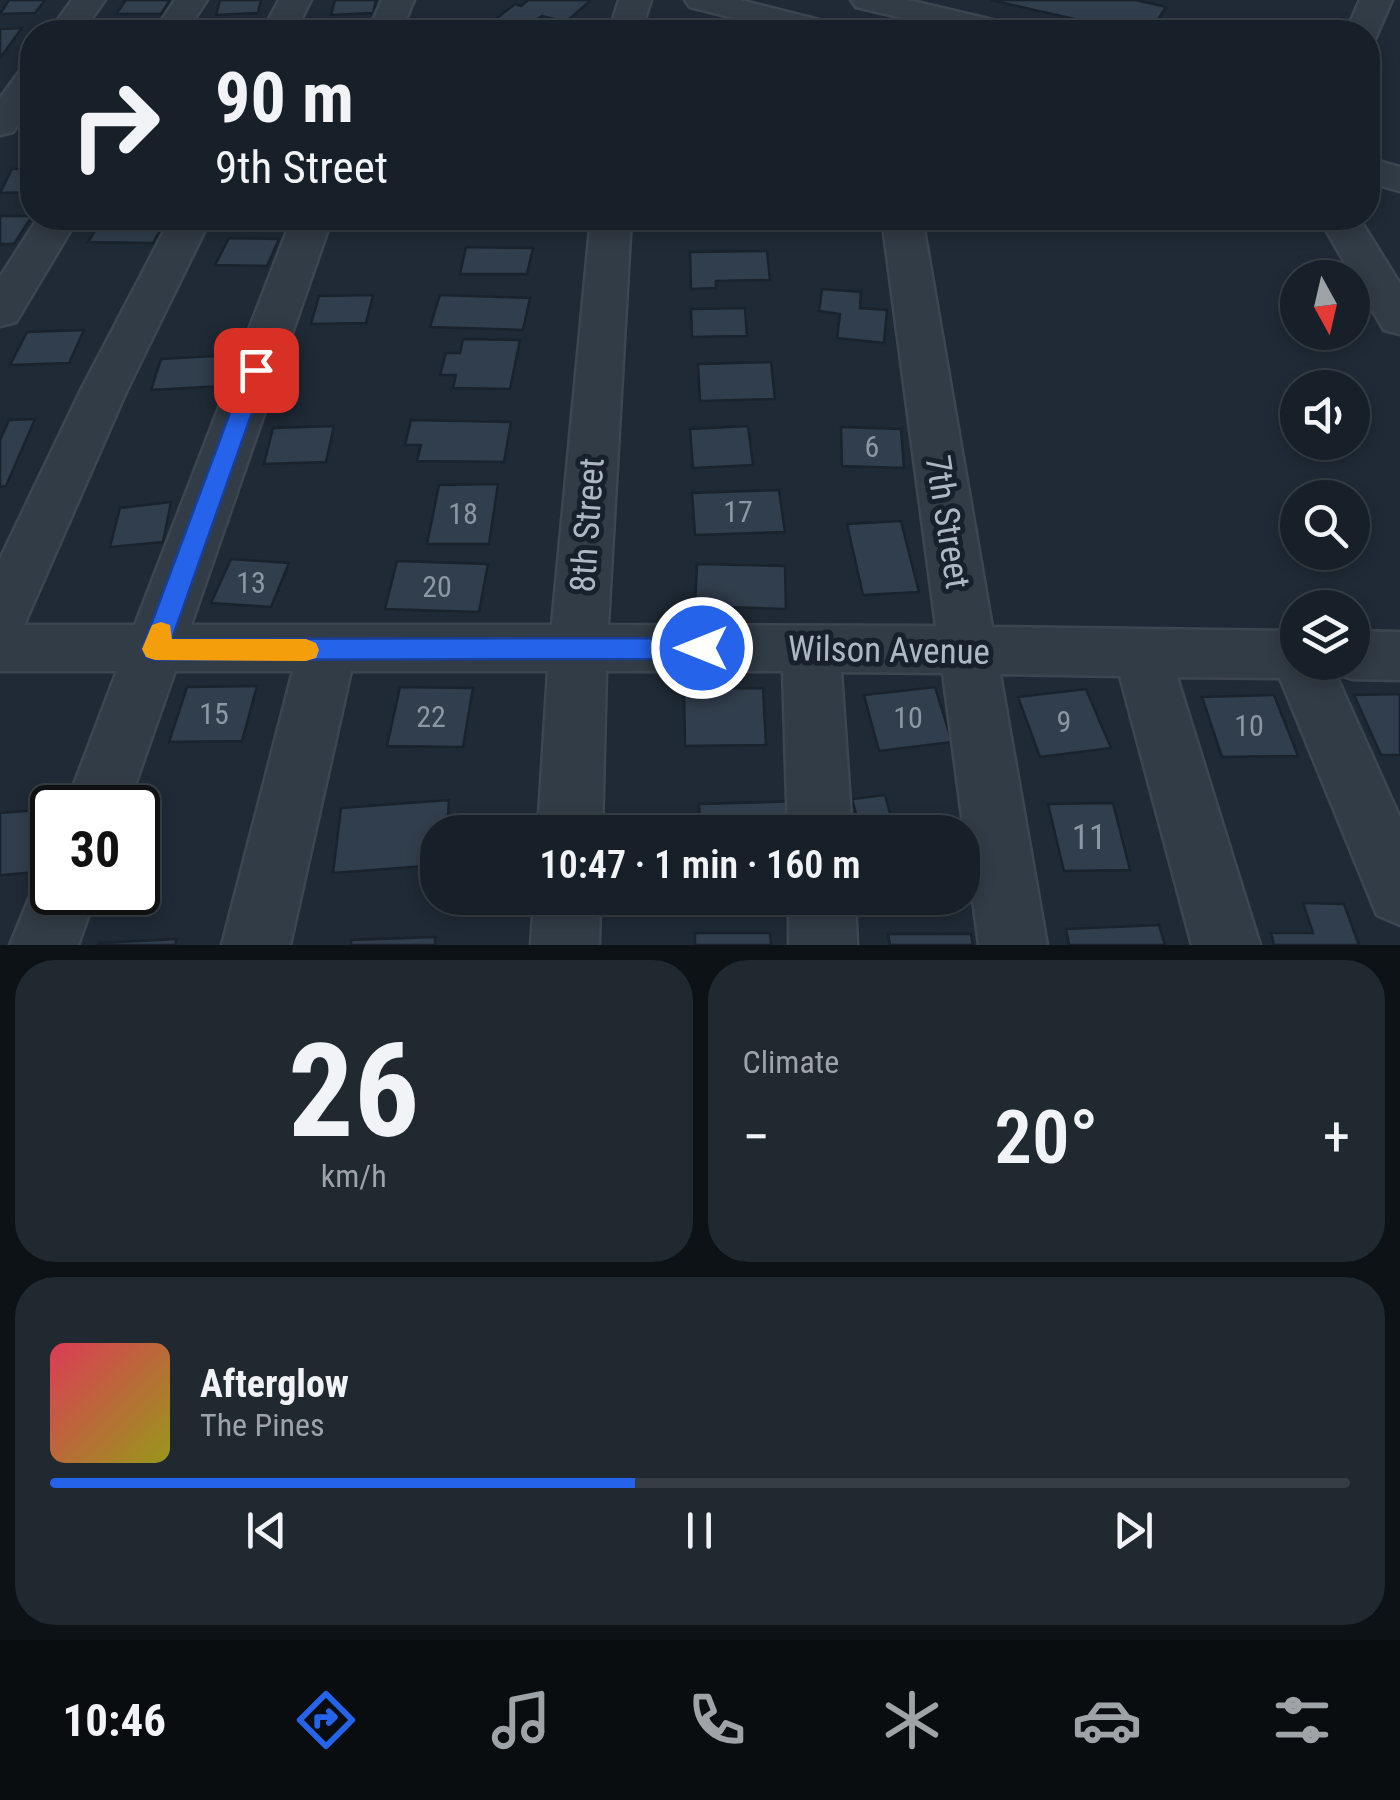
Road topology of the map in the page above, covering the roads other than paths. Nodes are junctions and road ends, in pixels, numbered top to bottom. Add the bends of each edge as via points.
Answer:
1 (701, 0) edge
2 (867, 0) edge
3 (780, 20) edge
4 (951, 20) edge
5 (20, 95) edge
6 (0, 124) edge
7 (51, 230) edge
8 (186, 230) edge
9 (308, 230) edge
10 (610, 230) edge
11 (904, 230) edge
12 (1346, 230) edge
13 (0, 312) edge
14 (1400, 320) edge
15 (0, 617) edge
16 (0, 648) edge
17 (578, 648) junction
18 (811, 648) junction
19 (155, 649) junction
20 (327, 650) junction
21 (968, 652) junction
22 (1142, 654) junction
23 (1280, 655) edge
24 (1370, 656) edge
25 (1400, 656) edge
26 (1310, 680) edge
27 (105, 785) edge
28 (571, 815) edge
29 (819, 815) edge
30 (1400, 894) edge
31 (55, 915) edge
32 (566, 915) edge
33 (823, 915) edge
34 (44, 945) edge
35 (256, 945) edge
36 (565, 945) edge
37 (824, 945) edge
38 (1013, 945) edge
39 (1226, 945) edge

1 - 3 street
2 - 4 street
5 - 6 street
7 - 13 street
8 - 15 street
9 - 19 street
10 - 17 street, 8th Street
11 - 21 street, 7th Street
12 - 14 street
16 - 19 street, Wilson Avenue
17 - 18 street, Wilson Avenue
17 - 20 street, Wilson Avenue
17 - 28 street, 8th Street
18 - 21 street, Wilson Avenue
18 - 29 street
19 - 20 street, Wilson Avenue
19 - 27 street
20 - 35 street
21 - 22 street, Wilson Avenue
21 - 38 street, 7th Street
22 - 23 street, Wilson Avenue
22 - 39 street
24 - 25 street
26 - 30 street
31 - 34 street
32 - 36 street
33 - 37 street

